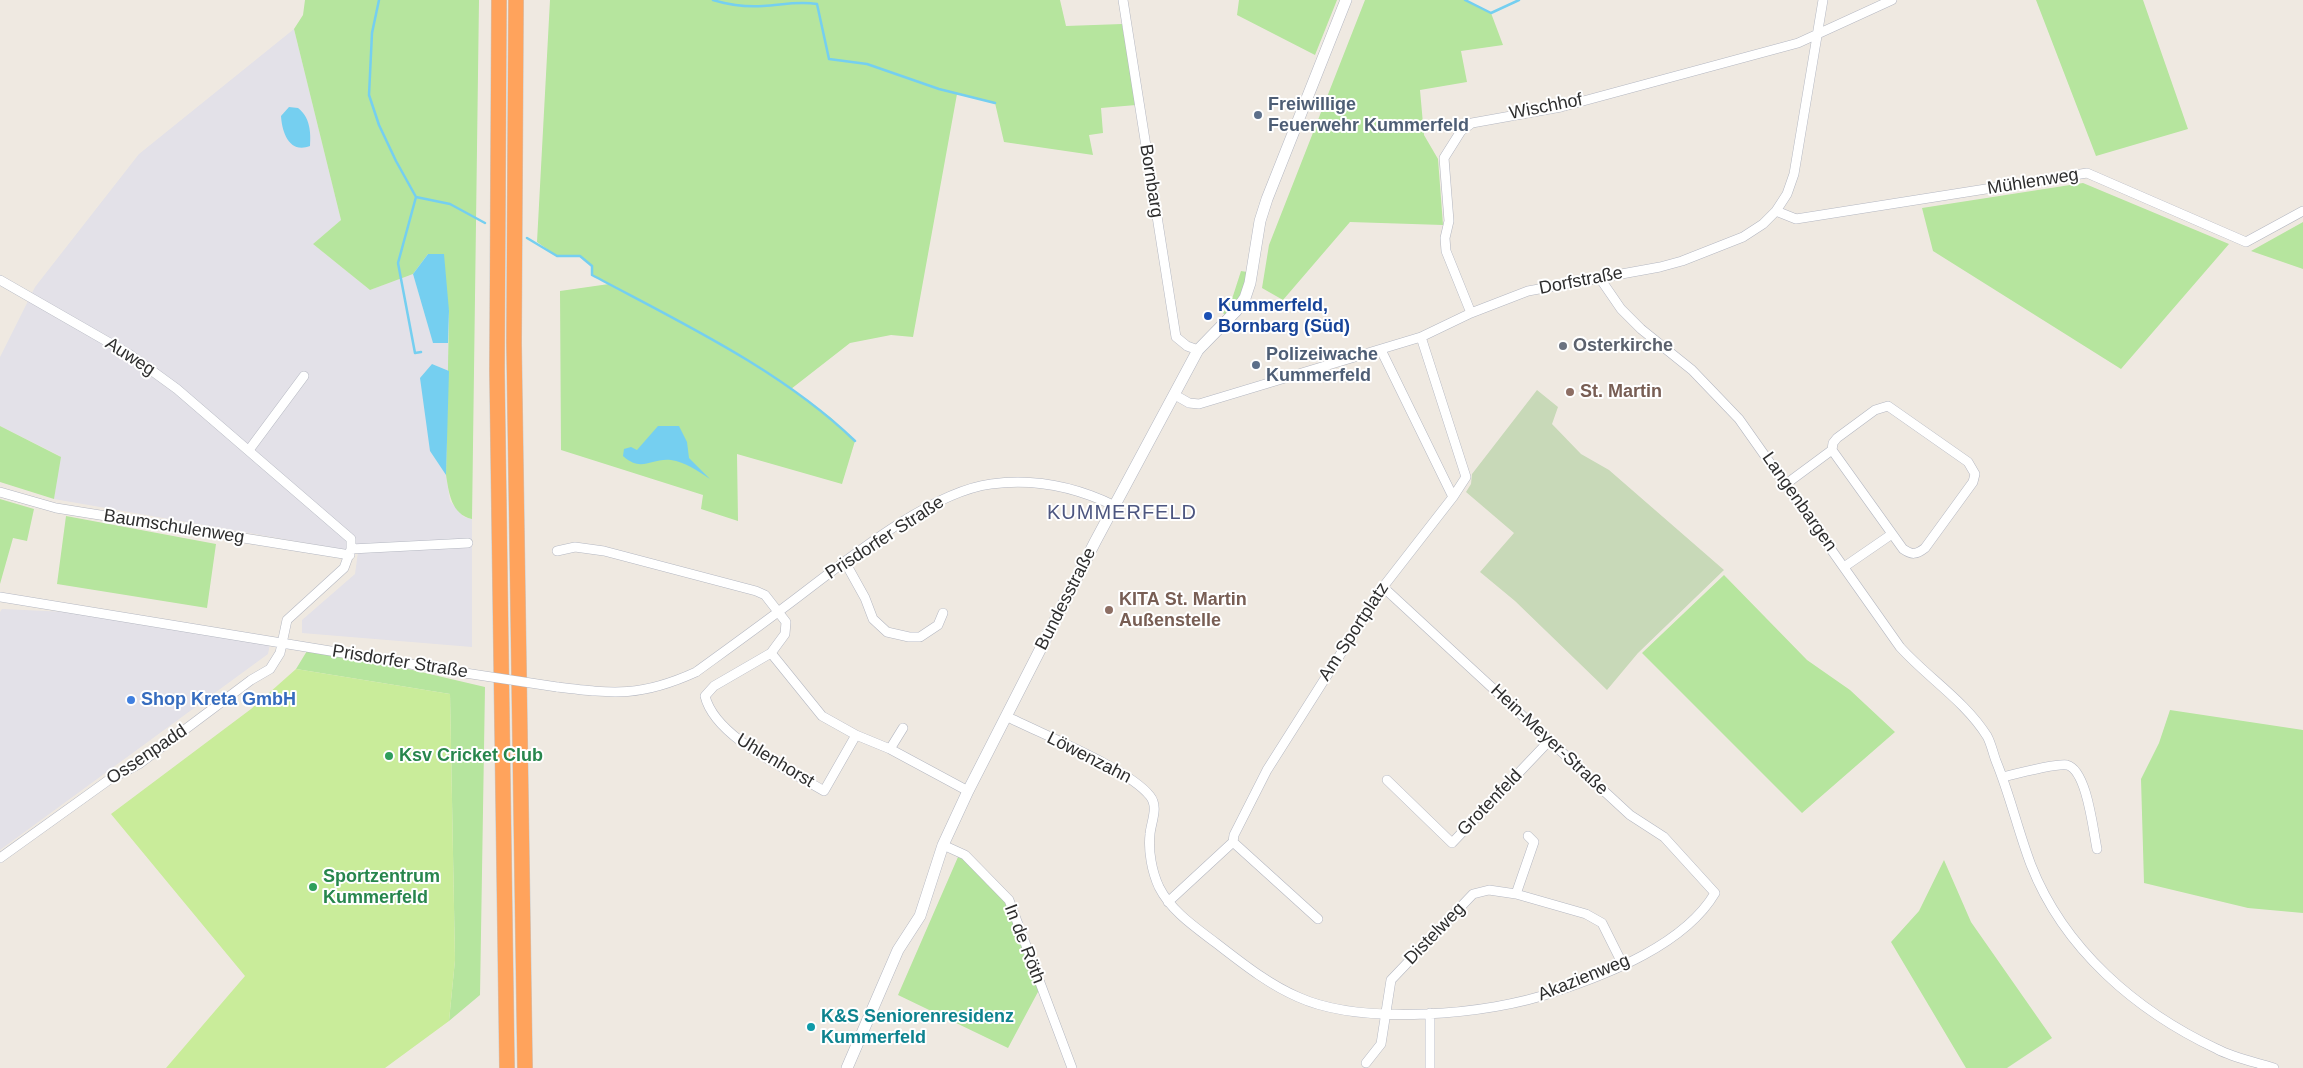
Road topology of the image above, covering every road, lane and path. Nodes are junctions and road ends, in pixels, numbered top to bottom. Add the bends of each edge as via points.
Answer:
1 (499, 0) edge
2 (516, 0) edge
3 (1123, 0) edge
4 (1346, 0) edge
5 (1824, 0) edge
6 (1892, 0) edge
7 (1818, 36) junction
8 (1776, 211) junction
9 (2303, 211) edge
10 (1599, 277) junction
11 (0, 280) edge
12 (1470, 313) junction
13 (1421, 337) junction
14 (1198, 350) junction
15 (1381, 350) junction
16 (304, 376) dead end
17 (1175, 395) junction
18 (248, 450) junction
19 (1832, 450) junction
20 (1786, 484) junction
21 (0, 492) edge
22 (1453, 497) junction
23 (1115, 506) junction
24 (1892, 534) junction
25 (468, 543) dead end
26 (557, 551) dead end
27 (350, 552) junction
28 (845, 562) junction
29 (1844, 567) junction
30 (1383, 587) junction
31 (0, 598) edge
32 (779, 611) junction
33 (943, 613) dead end
34 (281, 642) junction
35 (771, 652) junction
36 (1006, 716) junction
37 (903, 728) dead end
38 (856, 735) junction
39 (1549, 741) junction
40 (890, 749) junction
41 (2003, 777) junction
42 (1387, 780) dead end
43 (968, 791) junction
44 (1233, 842) junction
45 (1534, 842) dead end
46 (943, 845) junction
47 (2097, 849) dead end
48 (0, 858) edge
49 (1715, 893) joint
50 (1516, 894) junction
51 (1168, 902) junction
52 (1318, 918) dead end
53 (1622, 966) junction
54 (1430, 1013) junction
55 (1385, 1014) junction
56 (1366, 1063) dead end
57 (508, 1068) edge
58 (525, 1068) edge
59 (847, 1068) edge
60 (1072, 1068) edge
61 (1430, 1068) edge
62 (2274, 1068) edge

1 - 57 highway via 497,371
2 - 58 highway via 514,343
3 - 14 street, Bornbarg via 1176,337
4 - 14 street, Bundesstraße via 1267,199 1245,298 1236,312
5 - 7 street, Dorfstraße
6 - 7 street, Wischhof
7 - 8 street, Dorfstraße via 1799,155 1787,194
7 - 12 street, Wischhof via 1561,107 1472,122 1461,131 1444,158 1450,221 1445,238 1446,250
8 - 9 street, Mühlenweg via 1796,219 2087,173 2246,242
8 - 10 street, Dorfstraße via 1743,237 1682,261
10 - 12 street, Dorfstraße via 1528,291
10 - 20 street, Langenbargen via 1621,309 1641,329 1719,396
11 - 18 street, Auweg via 129,354 177,389
12 - 13 street, Dorfstraße
13 - 15 street, Dorfstraße
13 - 22 street, Am Sportplatz via 1466,477
14 - 17 street, Bundesstraße
15 - 17 street, Dorfstraße via 1199,404 1189,403
15 - 22 street
16 - 18 street
17 - 23 street, Bundesstraße
18 - 27 street, Auweg via 351,539
19 - 20 street
19 - 24 street
19 - 24 street via 1837,438 1875,410 1888,406 1973,468 1974,482 1925,548 1910,554
20 - 29 street, Langenbargen
21 - 27 street, Baumschulenweg via 56,508
22 - 30 street, Am Sportplatz
23 - 28 street, Prisdorfer Straße via 1094,496 1044,482 990,484 957,493 928,506
23 - 36 street, Bundesstraße
24 - 29 street
25 - 27 street, Baumschulenweg
26 - 32 street via 575,547 604,551 756,591 765,595
27 - 34 street via 344,568 287,620
28 - 32 street, Prisdorfer Straße
28 - 33 street via 873,619 887,632 920,637 938,625
29 - 41 street, Langenbargen via 1900,648 1918,668 1950,694 1987,737
30 - 39 street, Hein-Meyer-Straße
30 - 44 street, Am Sportplatz via 1266,770
31 - 34 street, Prisdorfer Straße
32 - 34 street, Prisdorfer Straße, bridge via 696,672 668,685 610,694
32 - 35 street via 786,622 786,634
34 - 48 street, Ossenpadd via 280,653 270,669
35 - 38 street via 822,716
35 - 38 street, Uhlenhorst via 714,686 705,696 708,709 732,736 824,791
36 - 43 street, Bundesstraße
36 - 51 street, Löwenzahn via 1108,766 1140,784 1153,798 1152,866 1158,886
37 - 40 street
38 - 40 street
39 - 42 street, Grotenfeld via 1452,843
39 - 49 street, Hein-Meyer-Straße via 1630,815 1664,838
40 - 43 street
41 - 47 street via 2066,764 2076,769 2082,780
41 - 62 street, Langenbargen via 2032,865 2053,912 2089,957 2150,1012 2218,1050
43 - 46 street, Bundesstraße
44 - 51 street, Am Sportplatz
44 - 52 street
45 - 50 street
46 - 59 street, Bundesstraße via 920,916 898,950
46 - 60 street, In de Röth via 965,855 1009,900
49 - 53 street, Akazienweg via 1704,910 1659,946
50 - 53 street, Distelweg via 1586,914 1602,923
50 - 55 street, Distelweg via 1489,890 1473,894 1391,980
51 - 55 street, Akazienweg via 1184,919 1256,974 1299,998 1337,1009
53 - 54 street, Akazienweg via 1536,999
54 - 55 street, Akazienweg
54 - 61 street
55 - 56 street, Distelweg via 1381,1044

